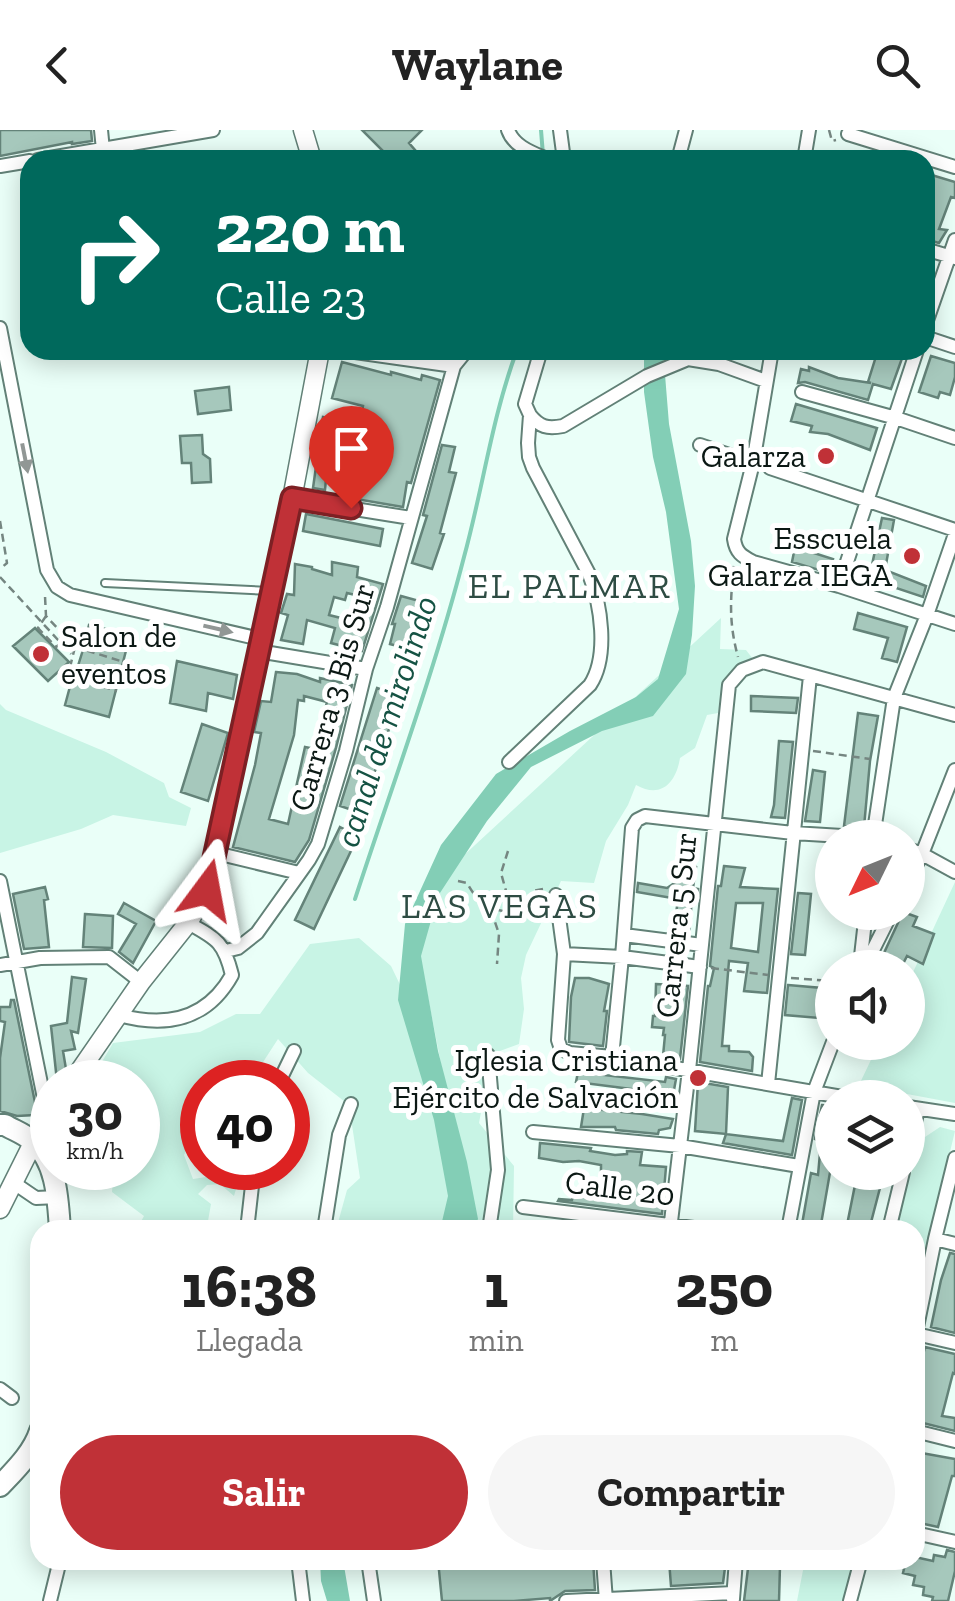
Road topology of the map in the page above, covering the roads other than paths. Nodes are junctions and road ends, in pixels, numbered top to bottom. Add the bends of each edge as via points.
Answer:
1 (102, 130) edge
2 (213, 130) edge
3 (508, 130) edge
4 (848, 134) dead end
5 (142, 136) edge
6 (103, 150) joint
7 (527, 150) edge
8 (902, 150) edge
9 (955, 240) edge
10 (952, 257) edge
11 (935, 300) edge
12 (0, 328) edge
13 (318, 360) edge
14 (412, 360) edge
15 (459, 360) edge
16 (538, 360) edge
17 (684, 360) edge
18 (706, 360) edge
19 (770, 360) edge
20 (775, 360) edge
21 (914, 360) edge
22 (454, 366) junction
23 (767, 375) junction
24 (802, 392) dead end
25 (530, 415) junction
26 (896, 418) junction
27 (955, 438) edge
28 (700, 445) dead end
29 (753, 462) junction
30 (770, 468) dead end
31 (292, 498) junction
32 (868, 500) junction
33 (411, 518) junction
34 (955, 532) edge
35 (105, 583) dead end
36 (839, 586) junction
37 (272, 592) junction
38 (927, 615) junction
39 (955, 624) edge
40 (259, 645) junction
41 (366, 669) junction
42 (810, 676) junction
43 (894, 698) junction
44 (955, 715) edge
45 (508, 762) dead end
46 (955, 770) edge
47 (876, 820) edge
48 (714, 824) junction
49 (793, 833) junction
50 (815, 834) edge
51 (925, 846) edge
52 (216, 853) junction
53 (925, 856) edge
54 (955, 872) edge
55 (300, 873) junction
56 (0, 881) edge
57 (552, 892) road end
58 (188, 923) junction
59 (624, 935) junction
60 (702, 945) junction
61 (226, 951) junction
62 (564, 954) junction
63 (622, 957) junction
64 (16, 962) junction
65 (0, 965) edge
66 (700, 966) junction
67 (141, 982) junction
68 (119, 1014) junction
69 (294, 1050) dead end
70 (488, 1055) dead end
71 (612, 1057) junction
72 (38, 1060) edge
73 (87, 1060) edge
74 (289, 1060) edge
75 (826, 1060) edge
76 (689, 1070) junction
77 (768, 1084) junction
78 (814, 1092) junction
79 (351, 1104) dead end
80 (925, 1110) edge
81 (955, 1114) edge
82 (0, 1125) edge
83 (533, 1132) dead end
84 (30, 1140) edge
85 (680, 1146) junction
86 (30, 1150) edge
87 (955, 1158) edge
88 (799, 1166) junction
89 (14, 1183) junction
90 (56, 1190) edge
91 (252, 1190) edge
92 (899, 1190) edge
93 (58, 1197) junction
94 (523, 1207) dead end
95 (0, 1209) edge
96 (59, 1220) edge
97 (248, 1220) edge
98 (326, 1220) edge
99 (490, 1220) edge
100 (619, 1220) edge
101 (671, 1220) edge
102 (790, 1220) edge
103 (891, 1220) edge
104 (935, 1239) junction
105 (955, 1244) edge
106 (925, 1288) edge
107 (925, 1338) edge
108 (955, 1343) edge
109 (0, 1389) edge
110 (12, 1398) dead end
111 (925, 1434) edge
112 (955, 1441) edge
113 (30, 1450) edge
114 (0, 1486) edge
115 (925, 1534) edge
116 (955, 1542) edge
117 (58, 1570) edge
118 (299, 1570) edge
119 (369, 1570) edge
120 (604, 1570) edge
121 (735, 1570) edge
122 (858, 1570) edge
123 (733, 1597) edge
124 (606, 1599) edge
125 (50, 1601) edge
126 (303, 1601) edge
127 (374, 1601) edge
128 (566, 1601) edge
129 (850, 1601) edge

1 - 6 street
2 - 5 street
3 - 7 street
4 - 8 street
5 - 6 street
9 - 10 street
10 - 11 street
12 -> 40 street via 46,570 56,587
13 - 31 street
14 - 22 street
15 - 22 street, Carrera 3 Bis Sur
16 - 25 street via 524,404
17 - 25 street via 576,420 550,429
18 - 23 street
19 - 23 street
20 - 23 street
21 - 26 street
22 - 33 street, Carrera 3 Bis Sur
23 - 29 street
24 - 26 street
25 - 45 street via 533,468 597,594 598,664 590,685
26 - 27 street
26 - 32 street
28 - 29 street
29 - 36 street via 734,539 739,553
30 - 32 street
31 - 33 street
31 - 37 street
32 - 34 street
32 - 36 street
33 - 41 street, Carrera 3 Bis Sur
34 - 38 street
35 - 37 lane
36 - 38 street
37 - 40 street
38 - 39 street
38 - 43 street
40 - 41 street
40 - 52 street
41 - 55 street, Carrera 3 Bis Sur via 318,844
42 - 43 street
42 - 48 street, Carrera 5 Sur via 763,662 742,670 729,685
42 - 49 street
43 - 44 street
43 - 47 street
46 - 51 street
48 - 49 street
48 - 59 street via 636,820
48 - 60 street, Carrera 5 Sur
49 - 50 street
49 - 77 street
52 - 55 street
52 - 58 street via 207,890
53 - 54 street
55 - 61 street, Carrera 3 Bis Sur via 257,933
56 - 64 street
57 - 62 street
58 - 61 street
58 - 67 street
59 - 60 street
59 - 63 street
60 - 66 street, Carrera 5 Sur
61 - 68 street via 232,975 210,1003 160,1022
62 - 63 street
62 - 71 street via 561,1048
63 - 66 street
63 - 71 street
64 - 65 street
64 - 67 street via 108,957
64 - 72 street
66 - 76 street, Carrera 5 Sur
67 - 68 street
68 - 73 street
69 - 74 street
70 - 99 street via 498,1170
71 - 76 street
75 - 78 street
76 - 77 street
76 - 85 street, Carrera 5 Sur
77 - 78 street
78 - 88 street
79 - 98 street via 339,1135
80 - 81 street
82 - 84 main road
83 - 85 street
85 - 88 street
85 - 101 street, Carrera 5 Sur
86 - 89 street
87 - 104 street
88 - 102 street
89 - 93 street via 36,1198
89 - 95 street
90 - 93 main road
91 - 97 street
92 - 103 street
93 - 96 main road
94 - 100 street, Calle 20
104 - 105 street
104 - 106 street
107 - 108 street
109 - 110 street
111 - 112 street
113 - 114 main road
115 - 116 street
117 - 125 street
118 - 126 street
119 - 127 street
120 - 124 street
121 - 123 street
122 - 129 street
123 - 124 street
124 - 128 street

